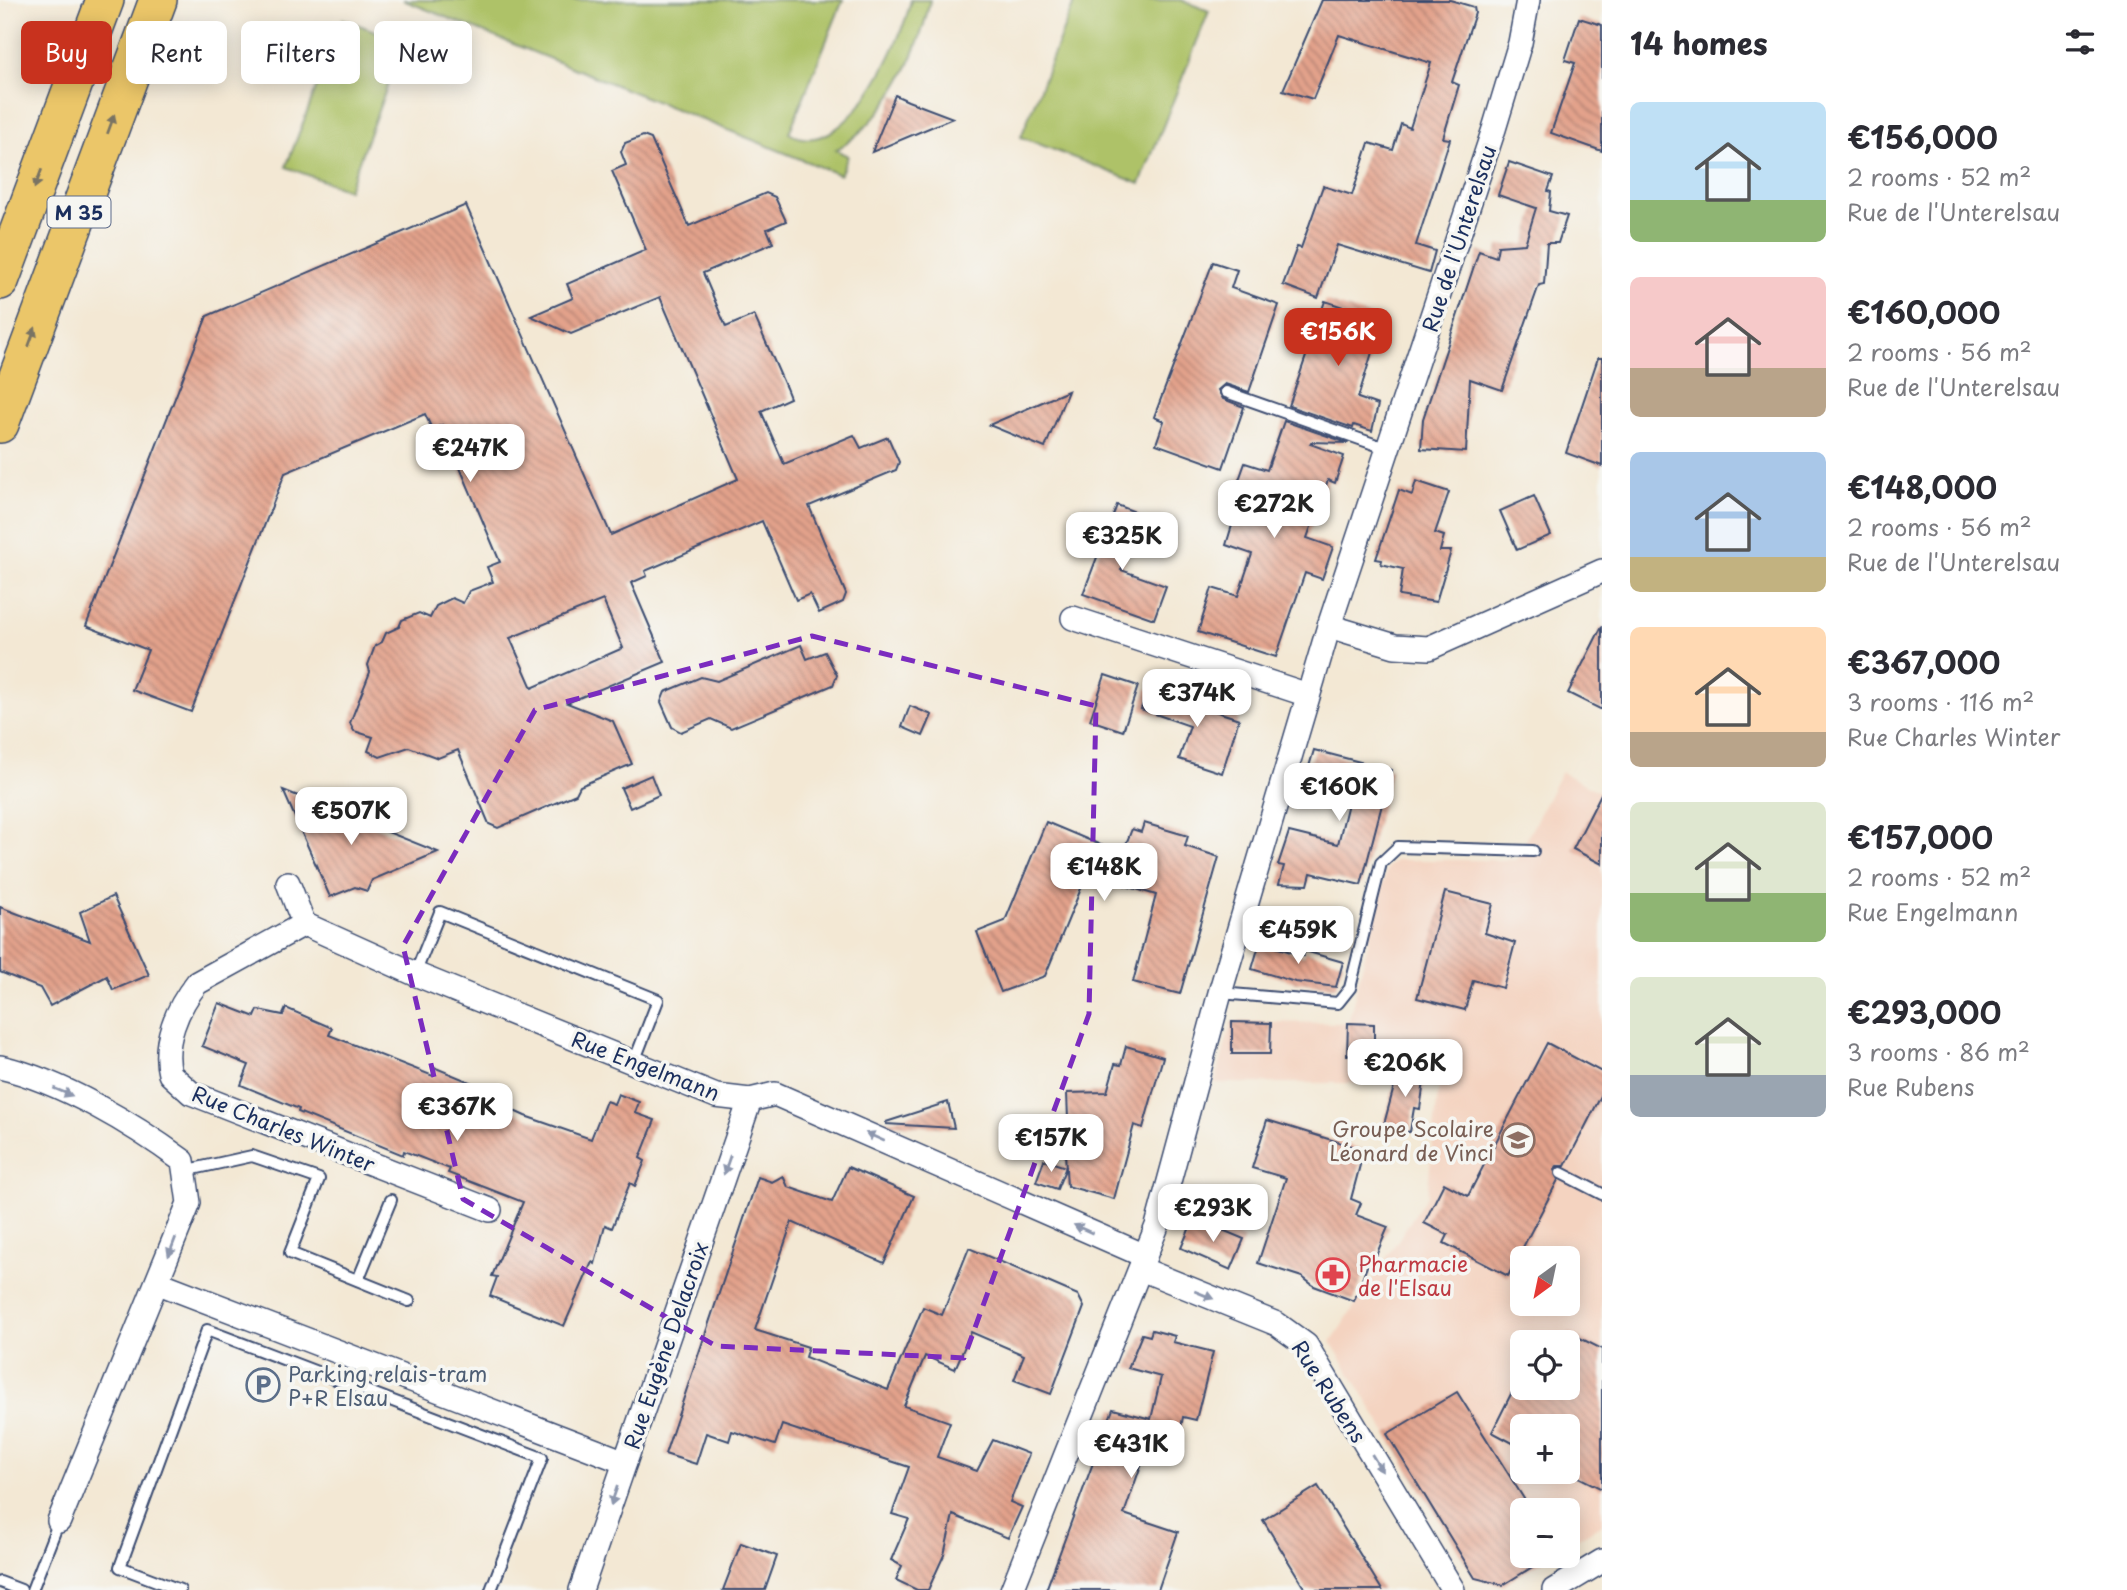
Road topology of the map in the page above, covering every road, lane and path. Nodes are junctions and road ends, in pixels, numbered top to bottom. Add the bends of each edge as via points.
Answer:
1 (105, 0) edge
2 (158, 0) edge
3 (1528, 0) edge
4 (0, 281) edge
5 (1226, 392) dead end
6 (0, 424) edge
7 (1388, 449) junction
8 (1602, 571) edge
9 (1073, 618) dead end
10 (1329, 626) junction
11 (1308, 695) junction
12 (1533, 851) dead end
13 (288, 883) dead end
14 (304, 924) junction
15 (415, 974) junction
16 (1220, 993) junction
17 (634, 1062) junction
18 (0, 1067) edge
19 (750, 1100) junction
20 (184, 1171) junction
21 (1561, 1173) dead end
22 (1602, 1194) edge
23 (391, 1200) dead end
24 (491, 1210) dead end
25 (1143, 1263) junction
26 (358, 1280) junction
27 (159, 1283) junction
28 (409, 1301) dead end
29 (625, 1462) junction
30 (59, 1521) joint
31 (1602, 1561) edge
32 (0, 1582) edge
33 (21, 1590) edge
34 (32, 1590) edge
35 (180, 1590) edge
36 (491, 1590) edge
37 (581, 1590) edge
38 (1012, 1590) edge
39 (1453, 1590) edge
40 (1555, 1590) edge

1 -> 4 highway, M 35
6 -> 2 highway, M 35
3 - 7 street, Rue de l'Unterelsau via 1494,129
5 - 7 lane
7 - 10 street, Rue de l'Unterelsau
8 - 10 street via 1429,648 1395,646
9 - 11 street
10 - 11 street, Rue de l'Unterelsau
11 - 16 street, Rue de l'Unterelsau
12 - 16 lane via 1398,846 1381,863 1350,988 1338,1003
13 - 14 street
14 - 15 street, Rue Engelmann
14 - 24 street, Rue Charles Winter via 197,983 168,1044 170,1074 191,1093
15 - 17 street, Rue Engelmann
15 - 17 lane via 440,912 453,917 658,1000
16 - 25 street, Rue de l'Unterelsau
17 - 19 street, Rue Engelmann via 716,1096
18 -> 20 street via 88,1102 146,1134 183,1161
25 -> 19 street, Rue Engelmann via 775,1094
19 -> 29 street, Rue Eugène Delacroix
20 - 26 lane via 252,1156 319,1179 290,1253
20 -> 27 street via 189,1203
21 - 22 lane
23 - 26 lane
25 - 38 street, Rue de l'Unterelsau
25 -> 39 street, Rue Rubens via 1277,1324 1306,1345
26 - 28 lane
27 - 29 street
27 - 30 street
29 -> 37 street, Rue Eugène Delacroix
30 - 34 lane
31 - 40 street
32 - 33 lane
35 - 36 lane via 120,1567 207,1331 541,1458

